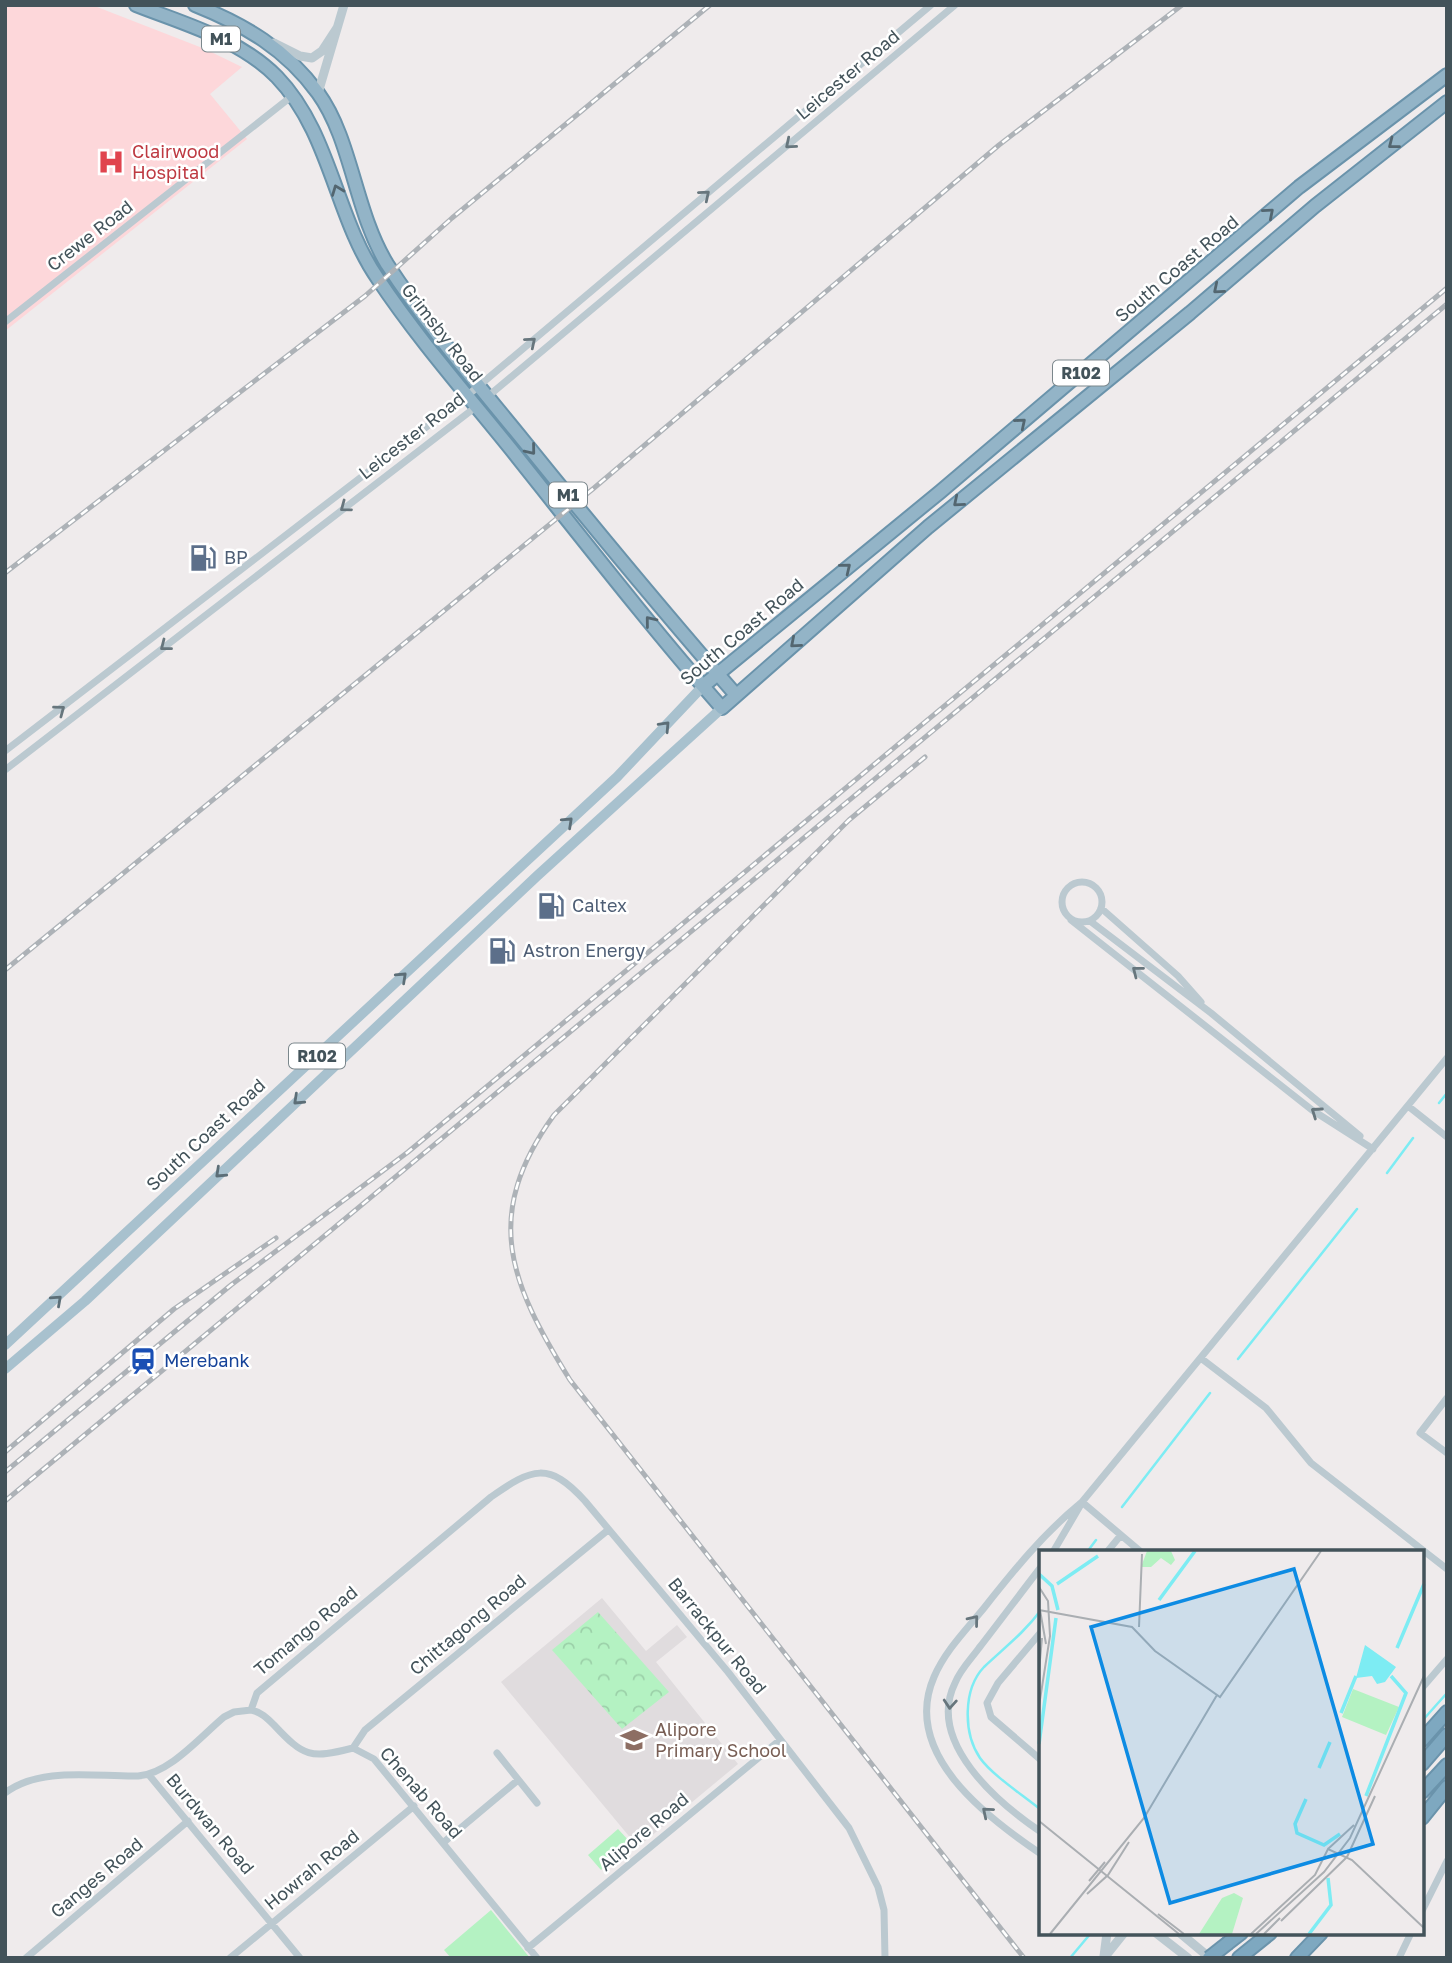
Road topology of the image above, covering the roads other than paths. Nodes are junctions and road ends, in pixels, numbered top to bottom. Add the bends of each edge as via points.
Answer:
1 (136, 5) edge
2 (195, 5) edge
3 (344, 5) edge
4 (931, 5) edge
5 (955, 5) edge
6 (337, 28) junction
7 (894, 36) junction
8 (263, 37) junction
9 (903, 48) junction
10 (1447, 75) edge
11 (318, 93) junction
12 (292, 96) junction
13 (1414, 101) junction
14 (1447, 102) edge
15 (1427, 118) junction
16 (377, 246) junction
17 (362, 253) junction
18 (1175, 295) junction
19 (584, 297) junction
20 (595, 310) junction
21 (1190, 313) junction
22 (5, 322) edge
23 (479, 386) junction
24 (468, 395) junction
25 (488, 397) junction
26 (477, 406) junction
27 (717, 673) junction
28 (703, 686) junction
29 (736, 695) junction
30 (722, 708) junction
31 (5, 751) edge
32 (641, 751) junction
33 (656, 767) junction
34 (5, 770) edge
35 (509, 877) junction
36 (520, 892) junction
37 (1101, 908) junction
38 (1071, 920) junction
39 (1090, 921) junction
40 (427, 953) junction
41 (440, 967) junction
42 (373, 1003) junction
43 (1211, 1013) junction
44 (387, 1017) junction
45 (341, 1033) junction
46 (355, 1047) junction
47 (1447, 1058) edge
48 (1408, 1106) junction
49 (257, 1111) junction
50 (270, 1127) junction
51 (1447, 1137) edge
52 (1373, 1149) junction
53 (96, 1261) junction
54 (111, 1276) junction
55 (5, 1345) edge
56 (1202, 1359) junction
57 (5, 1369) edge
58 (1447, 1398) edge
59 (1447, 1453) edge
60 (540, 1472) joint
61 (1082, 1502) junction
62 (608, 1530) junction
63 (1121, 1535) junction
64 (1054, 1550) edge
65 (1109, 1550) edge
66 (1139, 1550) edge
67 (1423, 1550) edge
68 (1424, 1551) edge
69 (1447, 1569) edge
70 (1039, 1570) edge
71 (1039, 1634) edge
72 (1447, 1659) edge
73 (1424, 1686) edge
74 (251, 1710) junction
75 (1447, 1712) edge
76 (1447, 1735) edge
77 (1424, 1738) edge
78 (780, 1740) junction
79 (353, 1748) junction
80 (497, 1753) dead end
81 (1039, 1758) edge
82 (1424, 1762) edge
83 (1447, 1765) edge
84 (149, 1775) junction
85 (518, 1780) junction
86 (1447, 1787) edge
87 (1424, 1790) edge
88 (5, 1793) edge
89 (537, 1803) dead end
90 (414, 1806) junction
91 (1424, 1816) edge
92 (188, 1821) junction
93 (1039, 1831) edge
94 (443, 1842) junction
95 (1039, 1852) edge
96 (1447, 1861) edge
97 (1424, 1907) edge
98 (272, 1923) junction
99 (1107, 1935) edge
100 (1122, 1935) edge
101 (1159, 1935) edge
102 (1182, 1935) edge
103 (1238, 1935) edge
104 (1267, 1935) edge
105 (1319, 1935) edge
106 (1410, 1935) edge
107 (528, 1948) junction
108 (1241, 1956) edge
109 (26, 1958) edge
110 (230, 1958) edge
111 (300, 1958) edge
112 (537, 1958) edge
113 (885, 1958) edge
114 (1104, 1958) edge
115 (1188, 1958) edge
116 (1209, 1958) edge
117 (1297, 1958) edge
118 (1399, 1958) edge

1 - 12 highway, Grimsby Road / M1 via 226,41 276,77
2 - 8 highway, Grimsby Road / M1
3 - 6 street
4 - 7 street, Leicester Road
5 - 9 street, Leicester Road
6 - 8 street via 312,58
6 - 11 street
7 - 9 street
19 -> 7 street, Leicester Road
8 - 11 highway, Grimsby Road / M1
9 -> 20 street, Leicester Road
10 - 13 highway, South Coast Road / R102
11 - 16 highway, Grimsby Road / M1 via 337,132
17 -> 12 highway, Grimsby Road / M1 via 314,132
12 - 22 street, Crewe Road
13 - 15 highway
18 -> 13 highway, South Coast Road / R102 via 1299,187
14 - 15 highway, R102
15 -> 21 highway, R102
16 - 17 highway
16 - 23 highway, Grimsby Road / M1
17 - 24 highway, Grimsby Road / M1 via 380,283
18 - 21 highway
27 -> 18 highway, South Coast Road / R102
19 - 20 street
23 -> 19 street, Leicester Road
20 - 25 street, Leicester Road
21 -> 29 highway, R102 via 929,527
23 - 24 street, Leicester Road
23 - 25 highway, Grimsby Road / M1
24 - 26 highway, Grimsby Road / M1
31 -> 24 street, Leicester Road
25 - 26 street, Leicester Road
25 -> 27 highway, Grimsby Road / M1
28 -> 26 highway, Grimsby Road / M1
26 -> 34 street, Leicester Road
27 - 28 highway, South Coast Road / R102
27 - 29 highway, Grimsby Road / M1
28 - 30 highway, Grimsby Road / M1
32 -> 28 main road, South Coast Road / R102
29 - 30 highway, R102
30 - 33 main road, R102
32 - 33 main road
35 -> 32 main road, South Coast Road / R102
33 - 36 main road, R102
35 - 36 main road
35 - 40 main road, South Coast Road / R102
36 - 41 main road, R102
37 - 38 street via 1095,887 1076,883 1065,890 1061,903
37 - 39 street
37 - 43 street via 1178,976
38 - 39 street
52 -> 38 street via 1312,1110
39 - 43 street
40 - 41 main road
42 -> 40 main road, South Coast Road / R102
41 - 44 main road, R102
42 - 44 main road
42 - 45 main road, South Coast Road / R102
43 - 52 street via 1338,1115
44 - 46 main road, R102
45 - 46 main road
45 - 49 main road, South Coast Road / R102
46 -> 50 main road, R102
47 - 48 street
48 - 51 street
48 - 52 street
49 - 50 main road
49 - 53 main road, South Coast Road / R102
50 -> 54 main road, R102
52 - 56 street
53 - 54 main road
55 -> 53 main road, South Coast Road / R102
54 - 57 main road, R102
56 - 61 street
56 - 67 street via 1266,1408 1311,1463
58 - 59 street via 1420,1433
60 - 62 street, Barrackpur Road via 569,1483
60 - 74 street, Tomango Road via 517,1478 462,1521 257,1693
61 - 63 street
61 - 64 street
95 -> 61 street via 975,1801 942,1764 929,1739 928,1697 946,1655 1051,1527
62 - 78 street, Barrackpur Road
62 - 79 street, Chittagong Road via 365,1730
63 - 65 street
63 - 66 street
68 - 69 street
70 -> 93 street via 955,1681 948,1708 956,1744 967,1763 1020,1818
71 - 81 street via 990,1694 988,1703 991,1717
72 - 73 street
74 - 79 street, Chenab Road via 267,1717 296,1749 307,1754
74 - 84 street via 224,1717
75 - 77 highway
76 - 82 highway
78 - 107 street, Alipore Road
78 - 113 street, Barrackpur Road via 849,1828 869,1864 884,1910
79 - 90 street, Chenab Road via 373,1759
80 - 85 street
83 - 87 highway
84 - 88 street via 43,1777 22,1782
84 - 92 street, Burdwan Road
85 - 89 street
85 - 94 street
86 - 91 highway
90 - 94 street, Chenab Road
90 - 98 street, Howrah Road
92 - 98 street, Burdwan Road
92 - 109 street, Ganges Road
94 - 107 street, Chenab Road
96 - 97 street
98 - 110 street, Howrah Road
98 - 111 street, Burdwan Road
99 - 114 street
100 - 114 street
101 - 115 street
102 - 116 street
103 - 116 highway, bridge
104 - 108 highway
105 - 117 highway
106 - 118 street
107 - 112 street, Chenab Road

